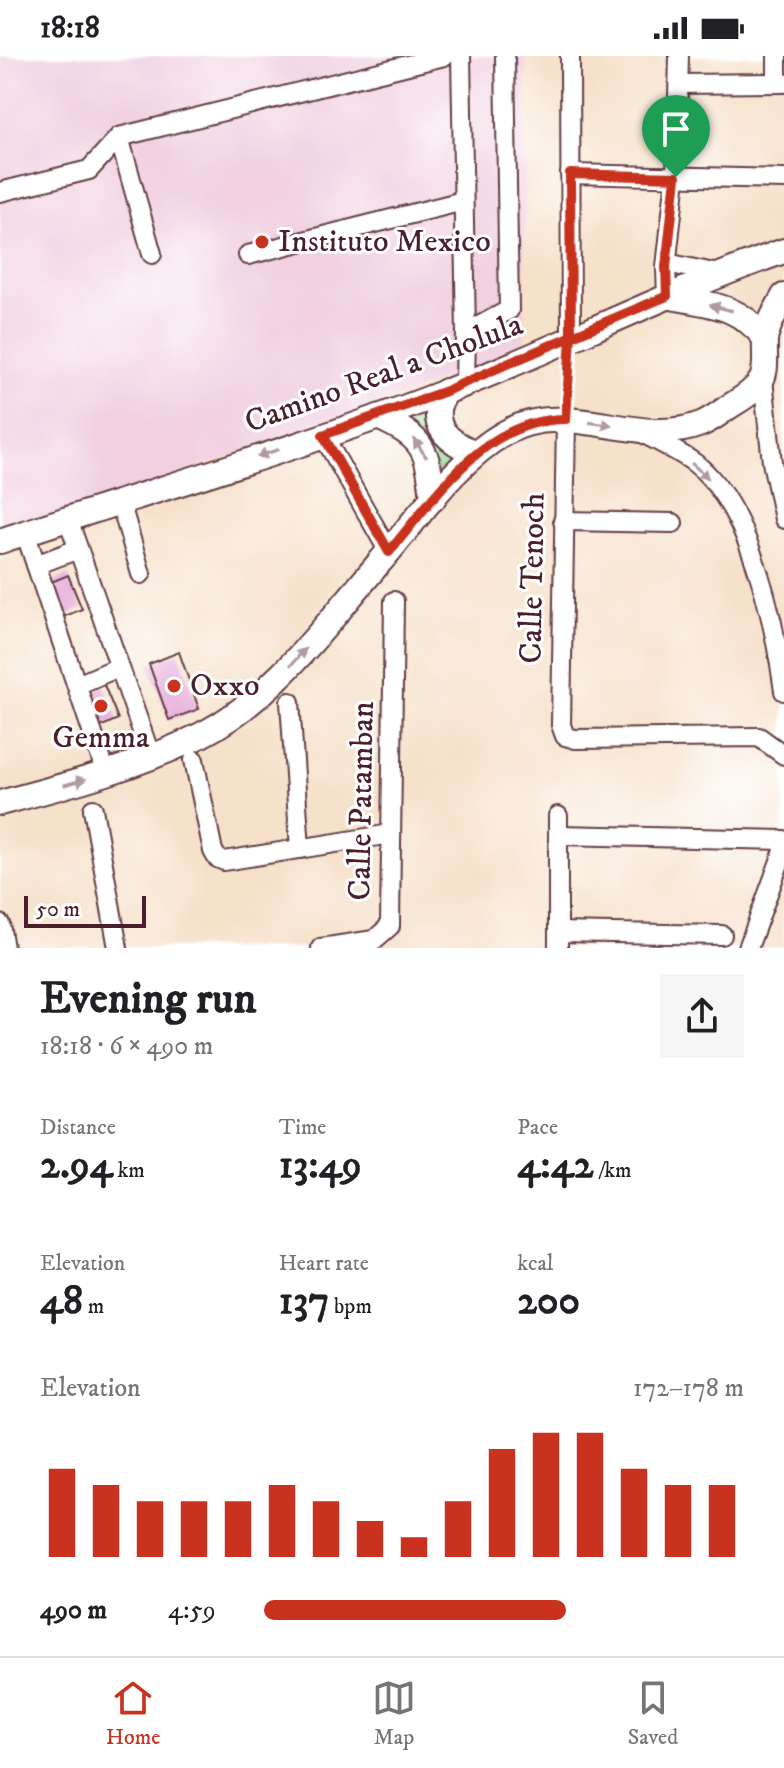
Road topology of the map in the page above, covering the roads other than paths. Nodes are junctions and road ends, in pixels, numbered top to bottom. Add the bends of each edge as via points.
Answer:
1 (444, 56) edge
2 (461, 56) edge
3 (505, 56) edge
4 (570, 56) edge
5 (679, 56) edge
6 (777, 56) edge
7 (781, 83) edge
8 (679, 84) junction
9 (119, 137) junction
10 (570, 174) junction
11 (676, 177) junction
12 (784, 179) edge
13 (0, 192) edge
14 (463, 201) junction
15 (784, 251) edge
16 (152, 254) dead end
17 (248, 255) dead end
18 (667, 263) junction
19 (718, 274) junction
20 (667, 296) junction
21 (784, 296) edge
22 (466, 333) junction
23 (571, 337) junction
24 (765, 338) junction
25 (763, 379) junction
26 (455, 387) junction
27 (378, 417) junction
28 (566, 419) junction
29 (635, 429) junction
30 (323, 435) junction
31 (476, 453) junction
32 (778, 462) edge
33 (433, 499) junction
34 (120, 501) junction
35 (68, 519) junction
36 (784, 519) edge
37 (563, 521) junction
38 (673, 523) dead end
39 (25, 532) junction
40 (0, 541) edge
41 (78, 549) junction
42 (389, 552) junction
43 (36, 565) junction
44 (141, 574) dead end
45 (394, 601) dead end
46 (119, 667) junction
47 (77, 685) junction
48 (784, 691) edge
49 (290, 702) dead end
50 (784, 755) edge
51 (151, 757) junction
52 (194, 760) dead end
53 (106, 773) junction
54 (0, 803) edge
55 (93, 809) dead end
56 (558, 816) dead end
57 (391, 834) junction
58 (558, 835) junction
59 (784, 840) edge
60 (300, 849) junction
61 (784, 850) edge
62 (0, 924) edge
63 (722, 935) dead end
64 (558, 940) edge
65 (4, 948) edge
66 (118, 948) edge
67 (321, 948) edge
68 (748, 948) edge

1 - 9 street
2 - 14 street
3 - 22 street via 509,310
4 - 10 street
5 - 8 street
6 - 7 street
7 - 8 street
8 - 11 street
9 - 13 street via 89,170
9 - 16 street
10 - 11 street
10 - 23 street
11 - 12 street
11 - 18 street
14 - 17 street
14 - 22 street
15 - 19 main road, Camino Real a Cholula
18 - 19 street
18 - 20 street
19 - 20 main road, Camino Real a Cholula
20 - 23 main road, Camino Real a Cholula
24 -> 20 main road via 740,313
21 - 24 main road
22 - 26 street
23 - 26 main road, Camino Real a Cholula
24 - 25 main road
25 - 29 main road via 699,425
25 - 32 street
26 - 27 main road, Camino Real a Cholula
26 - 31 main road via 438,410 442,430 455,445
27 - 30 main road, Camino Real a Cholula
33 -> 27 main road via 428,459 419,443 406,430
28 -> 29 main road
28 - 31 main road via 520,426
28 - 37 street, Calle Tenoch
29 -> 48 street via 696,464 721,492 748,544 776,633
30 -> 34 main road, Camino Real a Cholula
30 - 42 street
31 - 33 main road
32 - 36 street
33 - 42 main road
34 - 35 main road, Camino Real a Cholula
34 - 44 street
35 - 39 main road, Camino Real a Cholula
35 - 41 street
37 - 38 street
37 - 50 street, Calle Tenoch via 565,736 759,737
39 - 40 main road, Camino Real a Cholula
39 - 43 street
41 - 43 street
41 - 46 street
51 -> 42 main road via 203,734 255,697 288,668
43 - 47 street
45 - 57 street, Calle Patamban
46 - 47 street
46 - 51 street
47 - 53 street
49 - 60 street
51 - 53 main road
52 - 60 street via 217,858
54 -> 53 main road
55 - 66 street
56 - 58 street
57 - 60 street
57 - 67 street, Calle Patamban via 390,926 374,940
58 - 59 street
58 - 64 street
61 - 68 street
62 - 65 street
63 - 64 street

